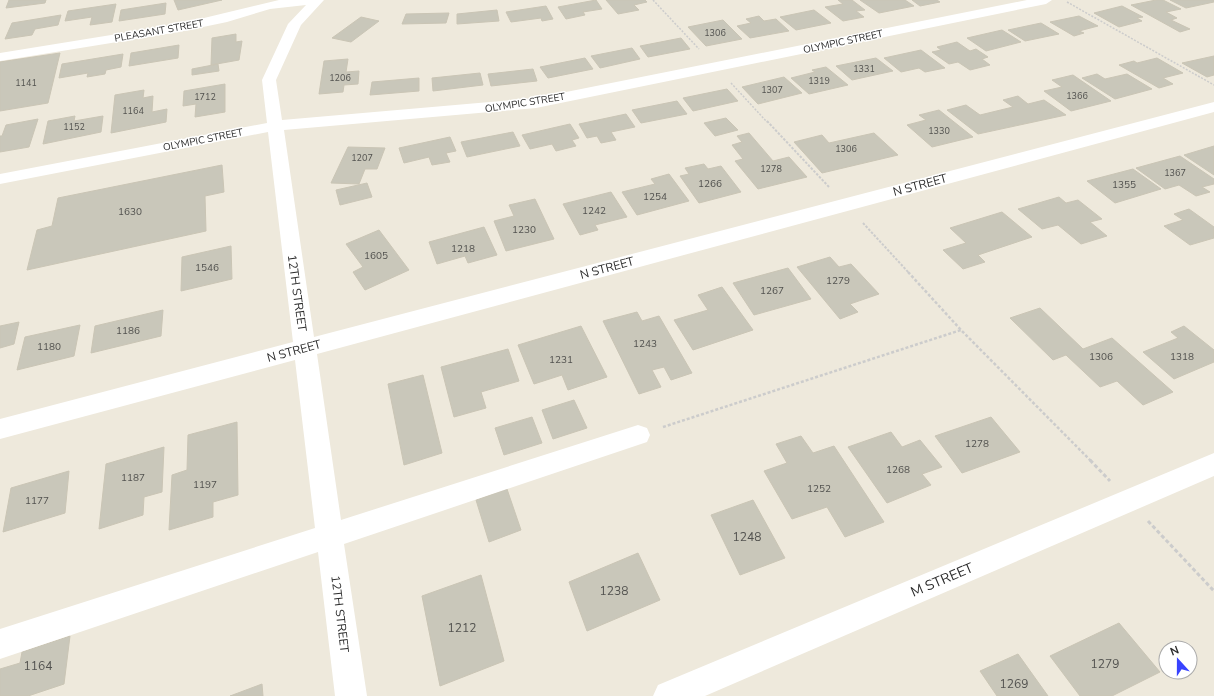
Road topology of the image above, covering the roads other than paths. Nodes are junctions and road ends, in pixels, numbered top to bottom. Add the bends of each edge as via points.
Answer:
1 (317, 0) edge
2 (1046, 0) edge
3 (0, 57) edge
4 (1214, 107) edge
5 (274, 126) junction
6 (0, 179) edge
7 (304, 348) junction
8 (0, 429) edge
9 (638, 435) road end
10 (1214, 464) edge
11 (330, 536) junction
12 (0, 644) edge
13 (351, 696) edge
14 (669, 696) edge

1 - 3 street, PLEASANT STREET via 269,5 179,28
1 - 5 street, 12TH STREET via 295,24 269,80
2 - 5 street, OLYMPIC STREET via 536,104 477,111
4 - 7 street, N STREET
5 - 6 street, OLYMPIC STREET
5 - 7 street, 12TH STREET
7 - 8 street, N STREET
7 - 11 street, 12TH STREET
9 - 11 street
10 - 14 street, M STREET
11 - 12 street
11 - 13 street, 12TH STREET

